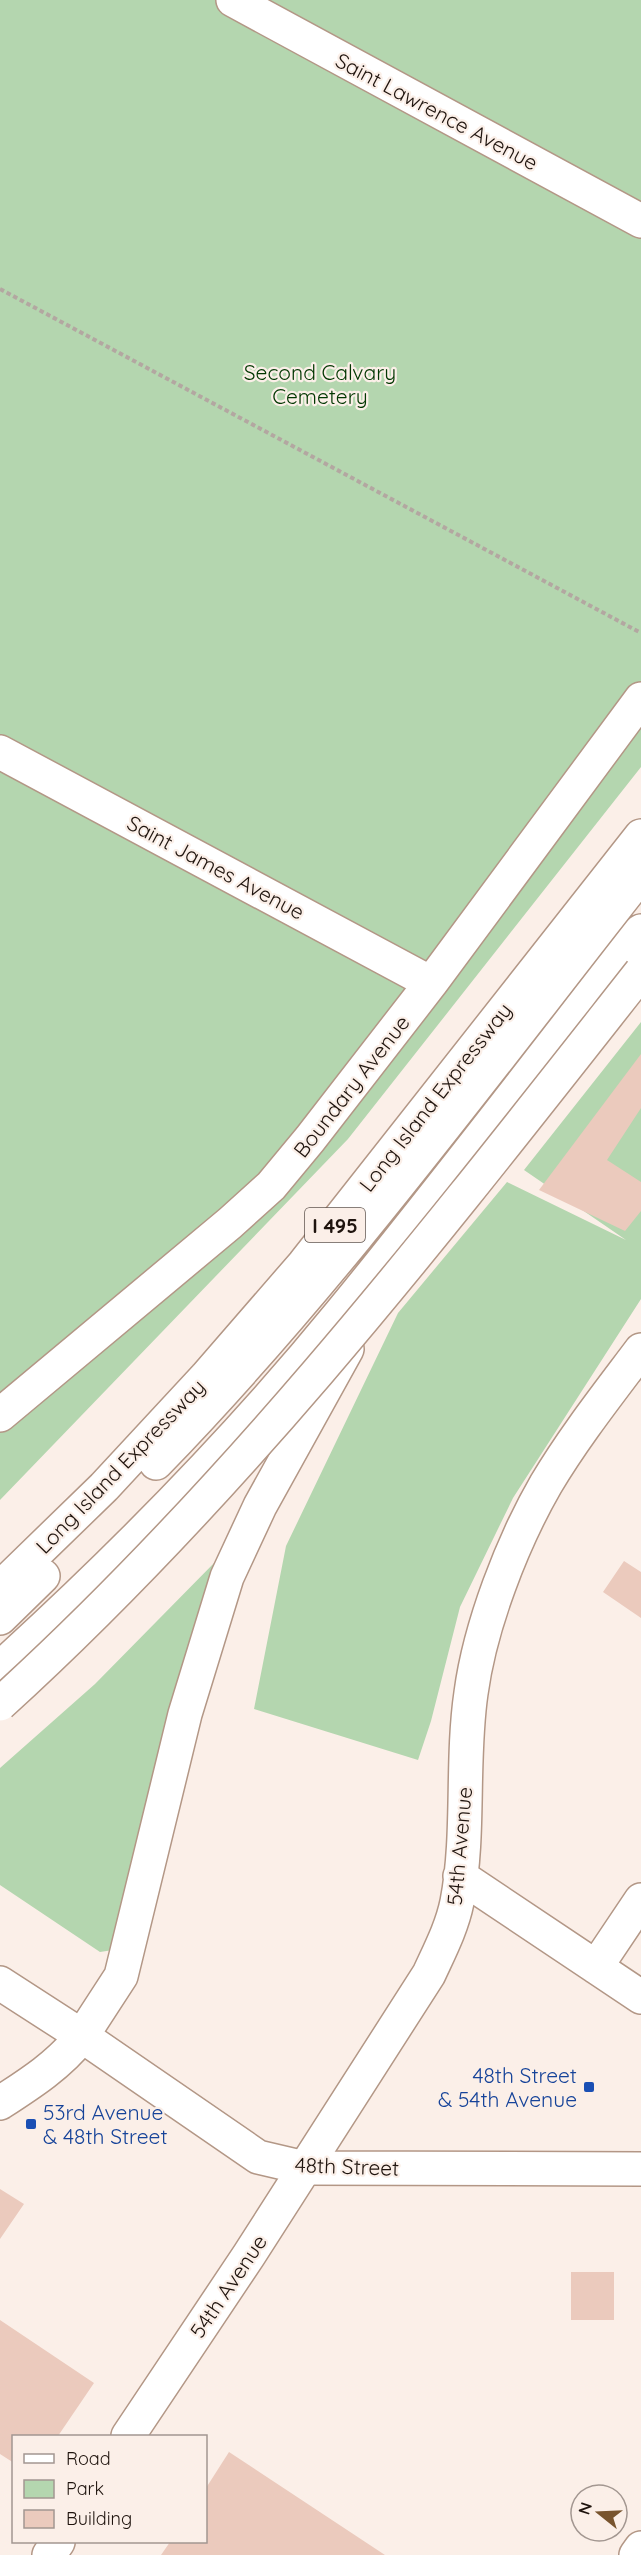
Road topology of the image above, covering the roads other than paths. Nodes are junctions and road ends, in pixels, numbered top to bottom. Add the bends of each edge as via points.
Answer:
1 (232, 0) edge
2 (641, 221) edge
3 (641, 699) edge
4 (0, 752) edge
5 (641, 836) edge
6 (641, 875) edge
7 (641, 931) edge
8 (641, 972) edge
9 (431, 983) junction
10 (433, 1195) junction
11 (641, 1350) edge
12 (0, 1415) edge
13 (0, 1588) edge
14 (0, 1618) edge
15 (0, 1668) edge
16 (0, 1704) edge
17 (460, 1876) junction
18 (641, 1900) edge
19 (596, 1967) junction
20 (0, 1983) edge
21 (641, 1997) edge
22 (82, 2036) junction
23 (0, 2103) edge
24 (305, 2168) junction
25 (641, 2169) edge
26 (129, 2435) edge
27 (641, 2548) edge
28 (636, 2555) edge

1 - 2 main road, Saint Lawrence Avenue
3 - 9 main road, Boundary Avenue
4 - 9 main road, Saint James Avenue
5 - 13 main road, Long Island Expressway / I 495 via 304,1264 104,1487
6 - 14 main road via 406,1173 224,1393
7 - 10 main road
8 - 16 main road, bridge via 452,1212 265,1435 163,1545
9 - 12 main road, Boundary Avenue via 271,1186
10 - 15 main road via 339,1315 239,1429 144,1530
10 - 22 main road via 260,1506 232,1566 185,1714 121,1976
11 - 17 main road, 54th Avenue via 545,1486 489,1617 477,1654 471,1694
17 - 19 main road
17 - 24 main road, 54th Avenue via 451,1925 429,1974
18 - 19 main road
19 - 21 main road
20 - 22 main road, 48th Street
22 - 23 main road via 44,2074
22 - 24 main road, 48th Street via 258,2157
24 - 25 main road, 48th Street
24 - 26 main road, 54th Avenue
27 - 28 main road

